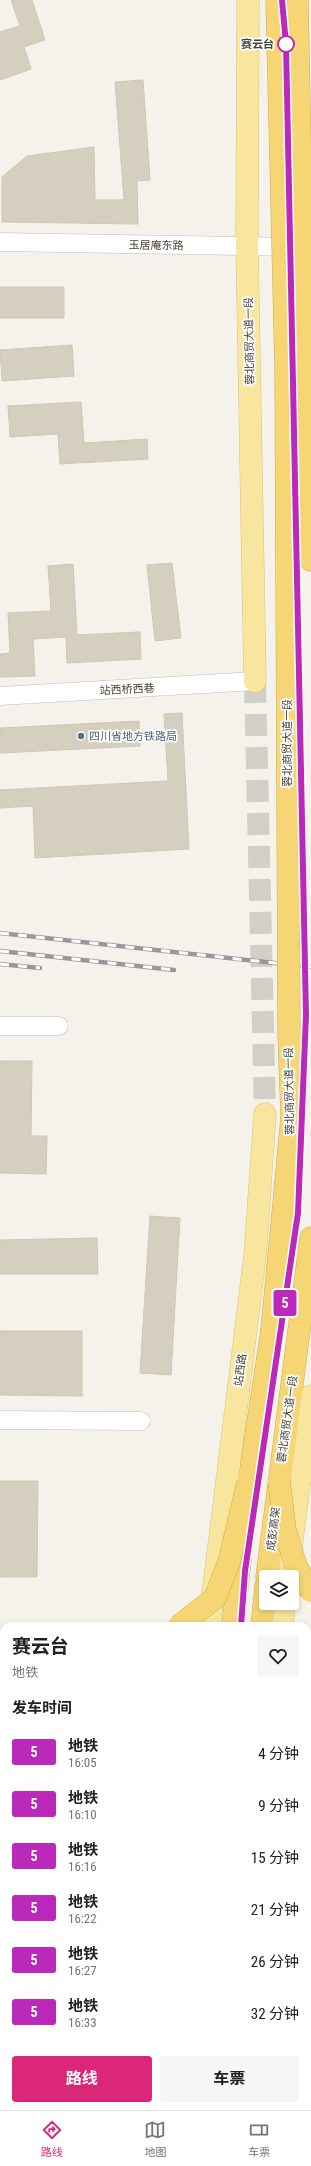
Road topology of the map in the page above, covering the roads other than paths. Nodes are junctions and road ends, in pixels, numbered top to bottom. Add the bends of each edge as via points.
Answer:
1 (248, 0) edge
2 (277, 0) edge
3 (297, 0) edge
4 (0, 242) edge
5 (247, 246) junction
6 (306, 247) edge
7 (311, 560) edge
8 (254, 681) joint
9 (0, 696) edge
10 (0, 1026) edge
11 (59, 1026) dead end
12 (266, 1114) tunnel mouth
13 (311, 1238) edge
14 (311, 1396) edge
15 (0, 1420) edge
16 (141, 1421) dead end
17 (279, 1481) junction
18 (248, 1483) junction
19 (268, 1570) edge
20 (288, 1570) edge
21 (311, 1591) edge
22 (264, 1610) edge
23 (283, 1610) edge
24 (183, 1622) edge
25 (209, 1622) edge
26 (233, 1622) edge
27 (262, 1622) edge
28 (282, 1622) edge

1 - 5 main road, 蓉北商贸大道一段
2 - 18 highway, 蓉北商贸大道一段, bridge via 286,371 289,1035 292,1117 272,1330
3 - 6 highway, bridge
4 - 5 street, 玉居庵东路
5 - 6 street, 玉居庵东路
5 - 8 main road, 蓉北商贸大道一段
6 - 7 highway, bridge
8 - 9 street, 站西桥西巷
10 - 11 street
12 - 25 main road, 站西路 via 255,1256
13 - 17 highway, 蓉北商贸大道一段
14 - 20 main road
15 - 16 street
17 - 19 highway, 成彭高架, bridge
17 - 21 highway, bridge via 285,1530 296,1566
18 - 24 highway, bridge via 229,1562 215,1598
18 - 26 highway, bridge
22 - 27 highway
23 - 28 main road

